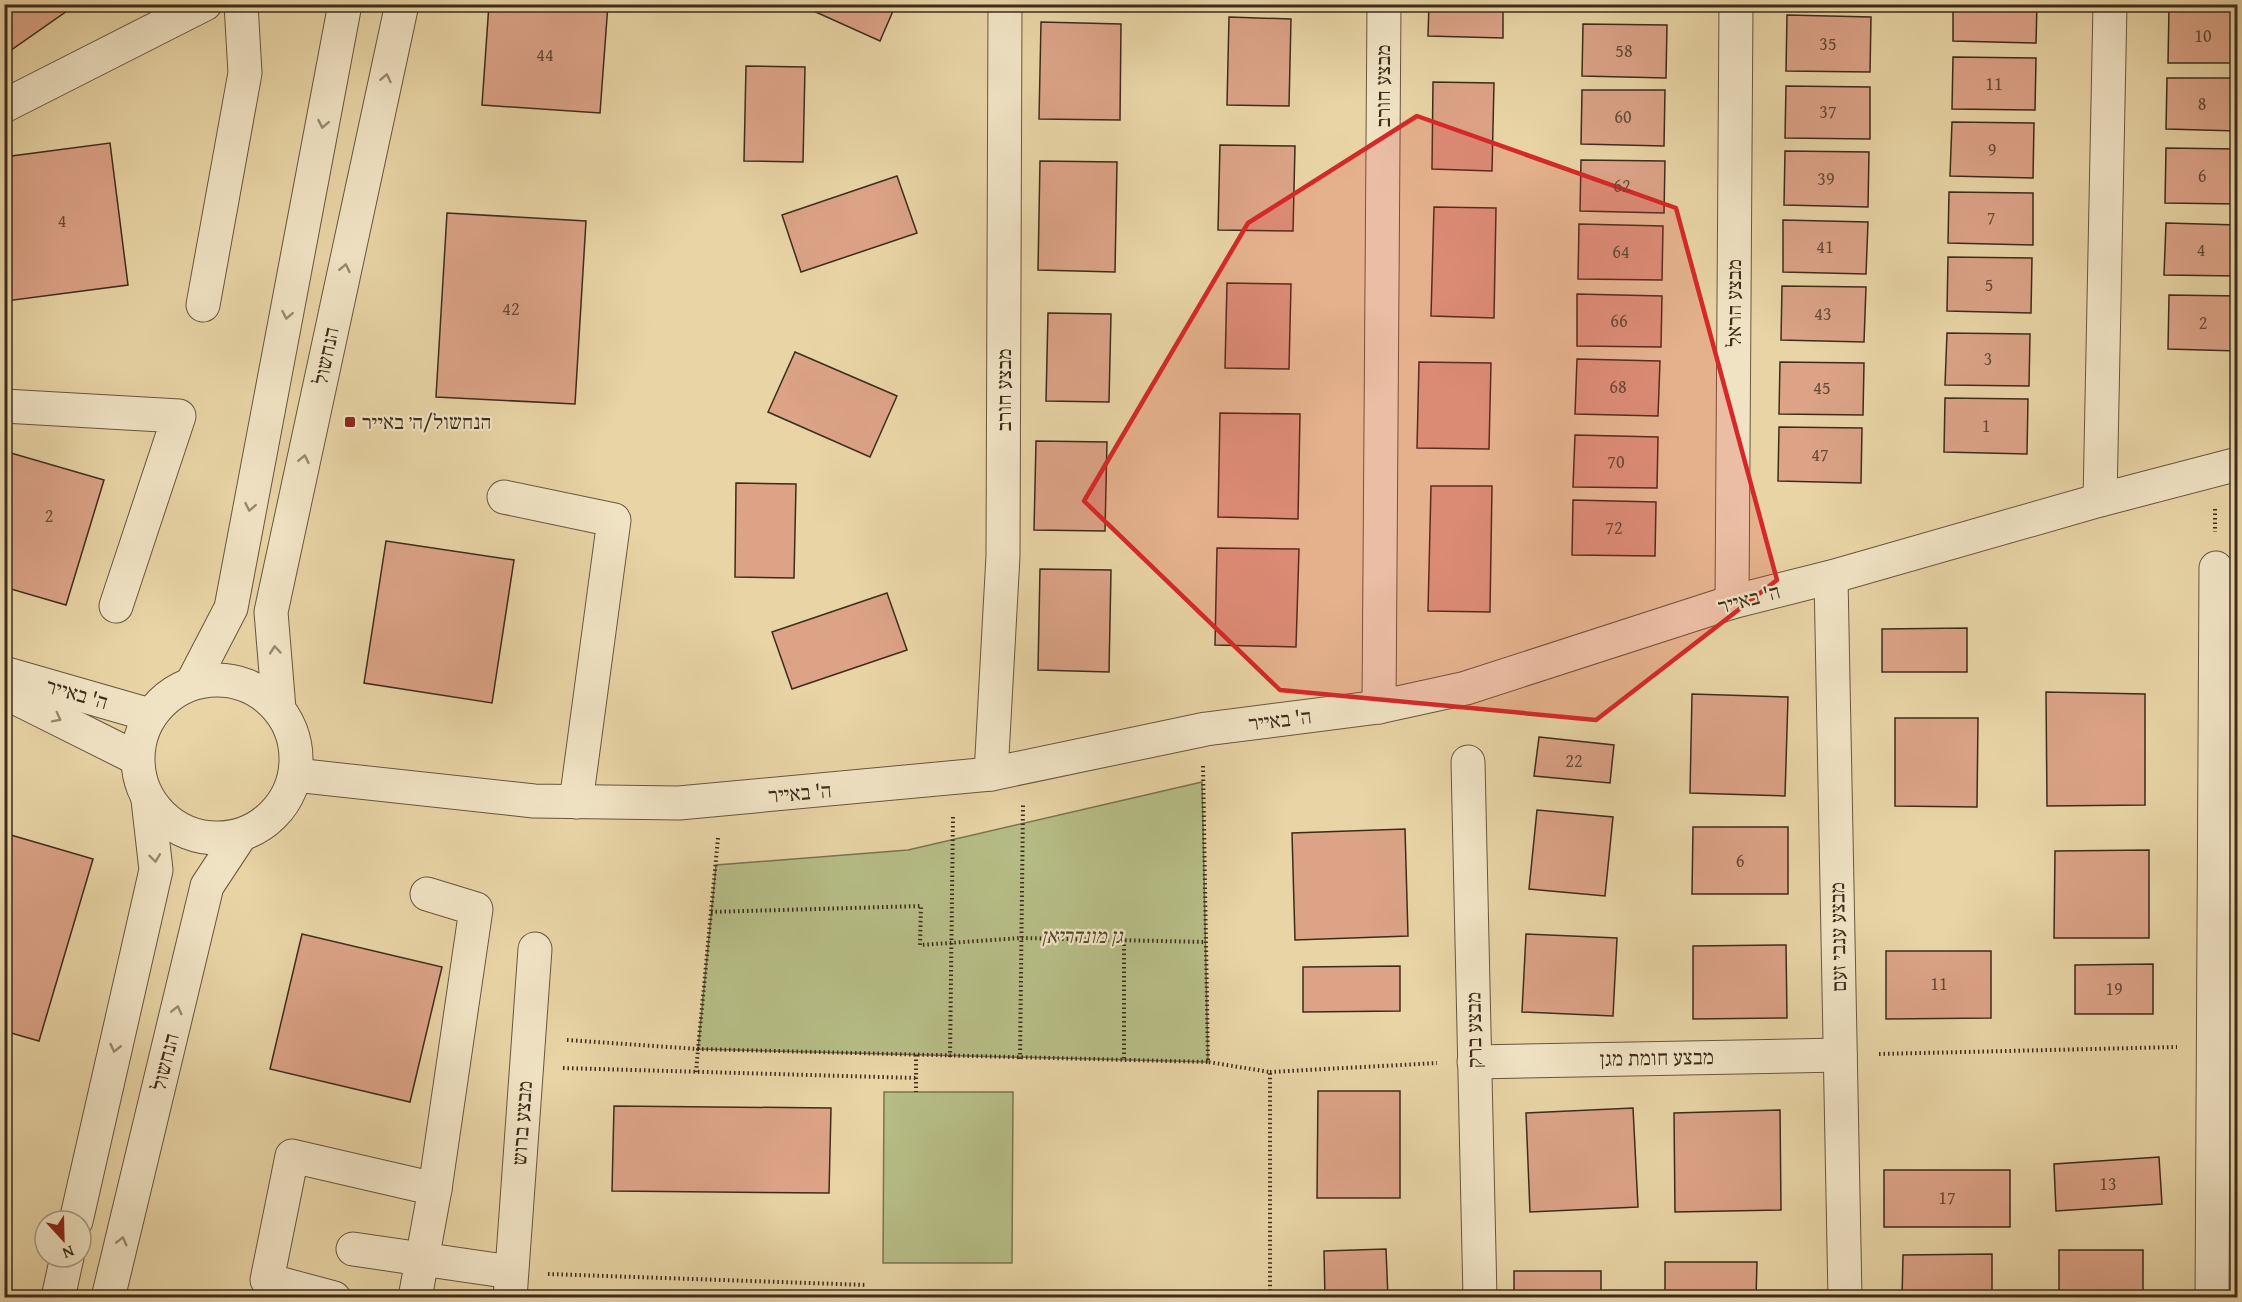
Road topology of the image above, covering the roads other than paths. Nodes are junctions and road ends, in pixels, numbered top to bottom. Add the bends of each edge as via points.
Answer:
1 (205, 4) edge
2 (241, 4) edge
3 (345, 4) edge
4 (402, 4) edge
5 (1005, 4) edge
6 (1384, 4) edge
7 (1736, 4) edge
8 (2110, 4) edge
9 (4, 106) edge
10 (204, 305) dead end
11 (4, 406) edge
12 (2226, 467) edge
13 (504, 497) dead end
14 (2100, 500) junction
15 (2216, 568) road end
16 (1831, 577) junction
17 (1732, 602) junction
18 (116, 606) dead end
19 (4, 673) edge
20 (192, 683) junction
21 (4, 692) edge
22 (1378, 707) junction
23 (279, 709) junction
24 (150, 715) junction
25 (136, 758) junction
26 (1468, 762) dead end
27 (991, 774) junction
28 (295, 775) junction
29 (148, 800) junction
30 (576, 802) junction
31 (240, 836) junction
32 (427, 894) dead end
33 (535, 949) dead end
34 (2226, 1046) edge
35 (1840, 1055) junction
36 (1474, 1062) junction
37 (435, 1189) junction
38 (79, 1209) edge
39 (353, 1249) dead end
40 (422, 1259) junction
41 (64, 1269) edge
42 (510, 1285) edge
43 (58, 1298) edge
44 (108, 1298) edge
45 (334, 1298) edge
46 (415, 1298) edge
47 (1480, 1298) edge
48 (1845, 1298) edge
49 (2212, 1298) edge

1 - 9 street
2 - 10 street via 245,73
3 -> 20 street via 231,608
23 -> 4 street, הנחשול via 271,612
5 - 27 street, מבצע חורב via 1003,556
6 - 22 street, מבצע חורב
7 - 17 street, מבצע הראל
8 - 14 street
11 - 18 street via 179,416
12 - 14 street, ה' באייר
13 - 30 street via 614,520
14 - 16 street, ה' באייר
15 - 34 street
16 - 17 street, ה' באייר
16 - 35 street, מבצע ענבי זעם
17 - 22 street, ה' באייר via 1466,688
19 - 24 street, ה' באייר
20 - 23 street, הנחשול via 216,679 239,682 261,693
20 - 24 street, הנחשול via 168,696
21 -> 25 street, ה' באייר
22 - 27 street, ה' באייר via 1206,729
23 - 28 street, הנחשול via 291,729 297,752
24 - 25 street, הנחשול via 140,736
25 - 29 street, הנחשול
26 - 36 street, מבצע ברק
27 - 30 street, ה' באייר via 679,803
28 - 30 street, ה' באייר via 534,801
28 - 31 street, הנחשול via 289,795 276,812
29 - 31 street, הנחשול via 165,820 188,834 214,839
29 -> 38 street, הנחשול via 156,870
44 -> 31 street, הנחשול via 207,886
32 - 37 street via 476,909
33 - 42 street, מבצע ברוש
34 - 49 street
35 - 36 street, מבצע חומת מגן
35 - 48 street, מבצע ענבי זעם
36 - 47 street, מבצע ברק
37 - 40 street
37 - 45 street via 292,1156 267,1280
39 - 40 street
40 - 42 street
40 - 46 street
41 - 43 street

